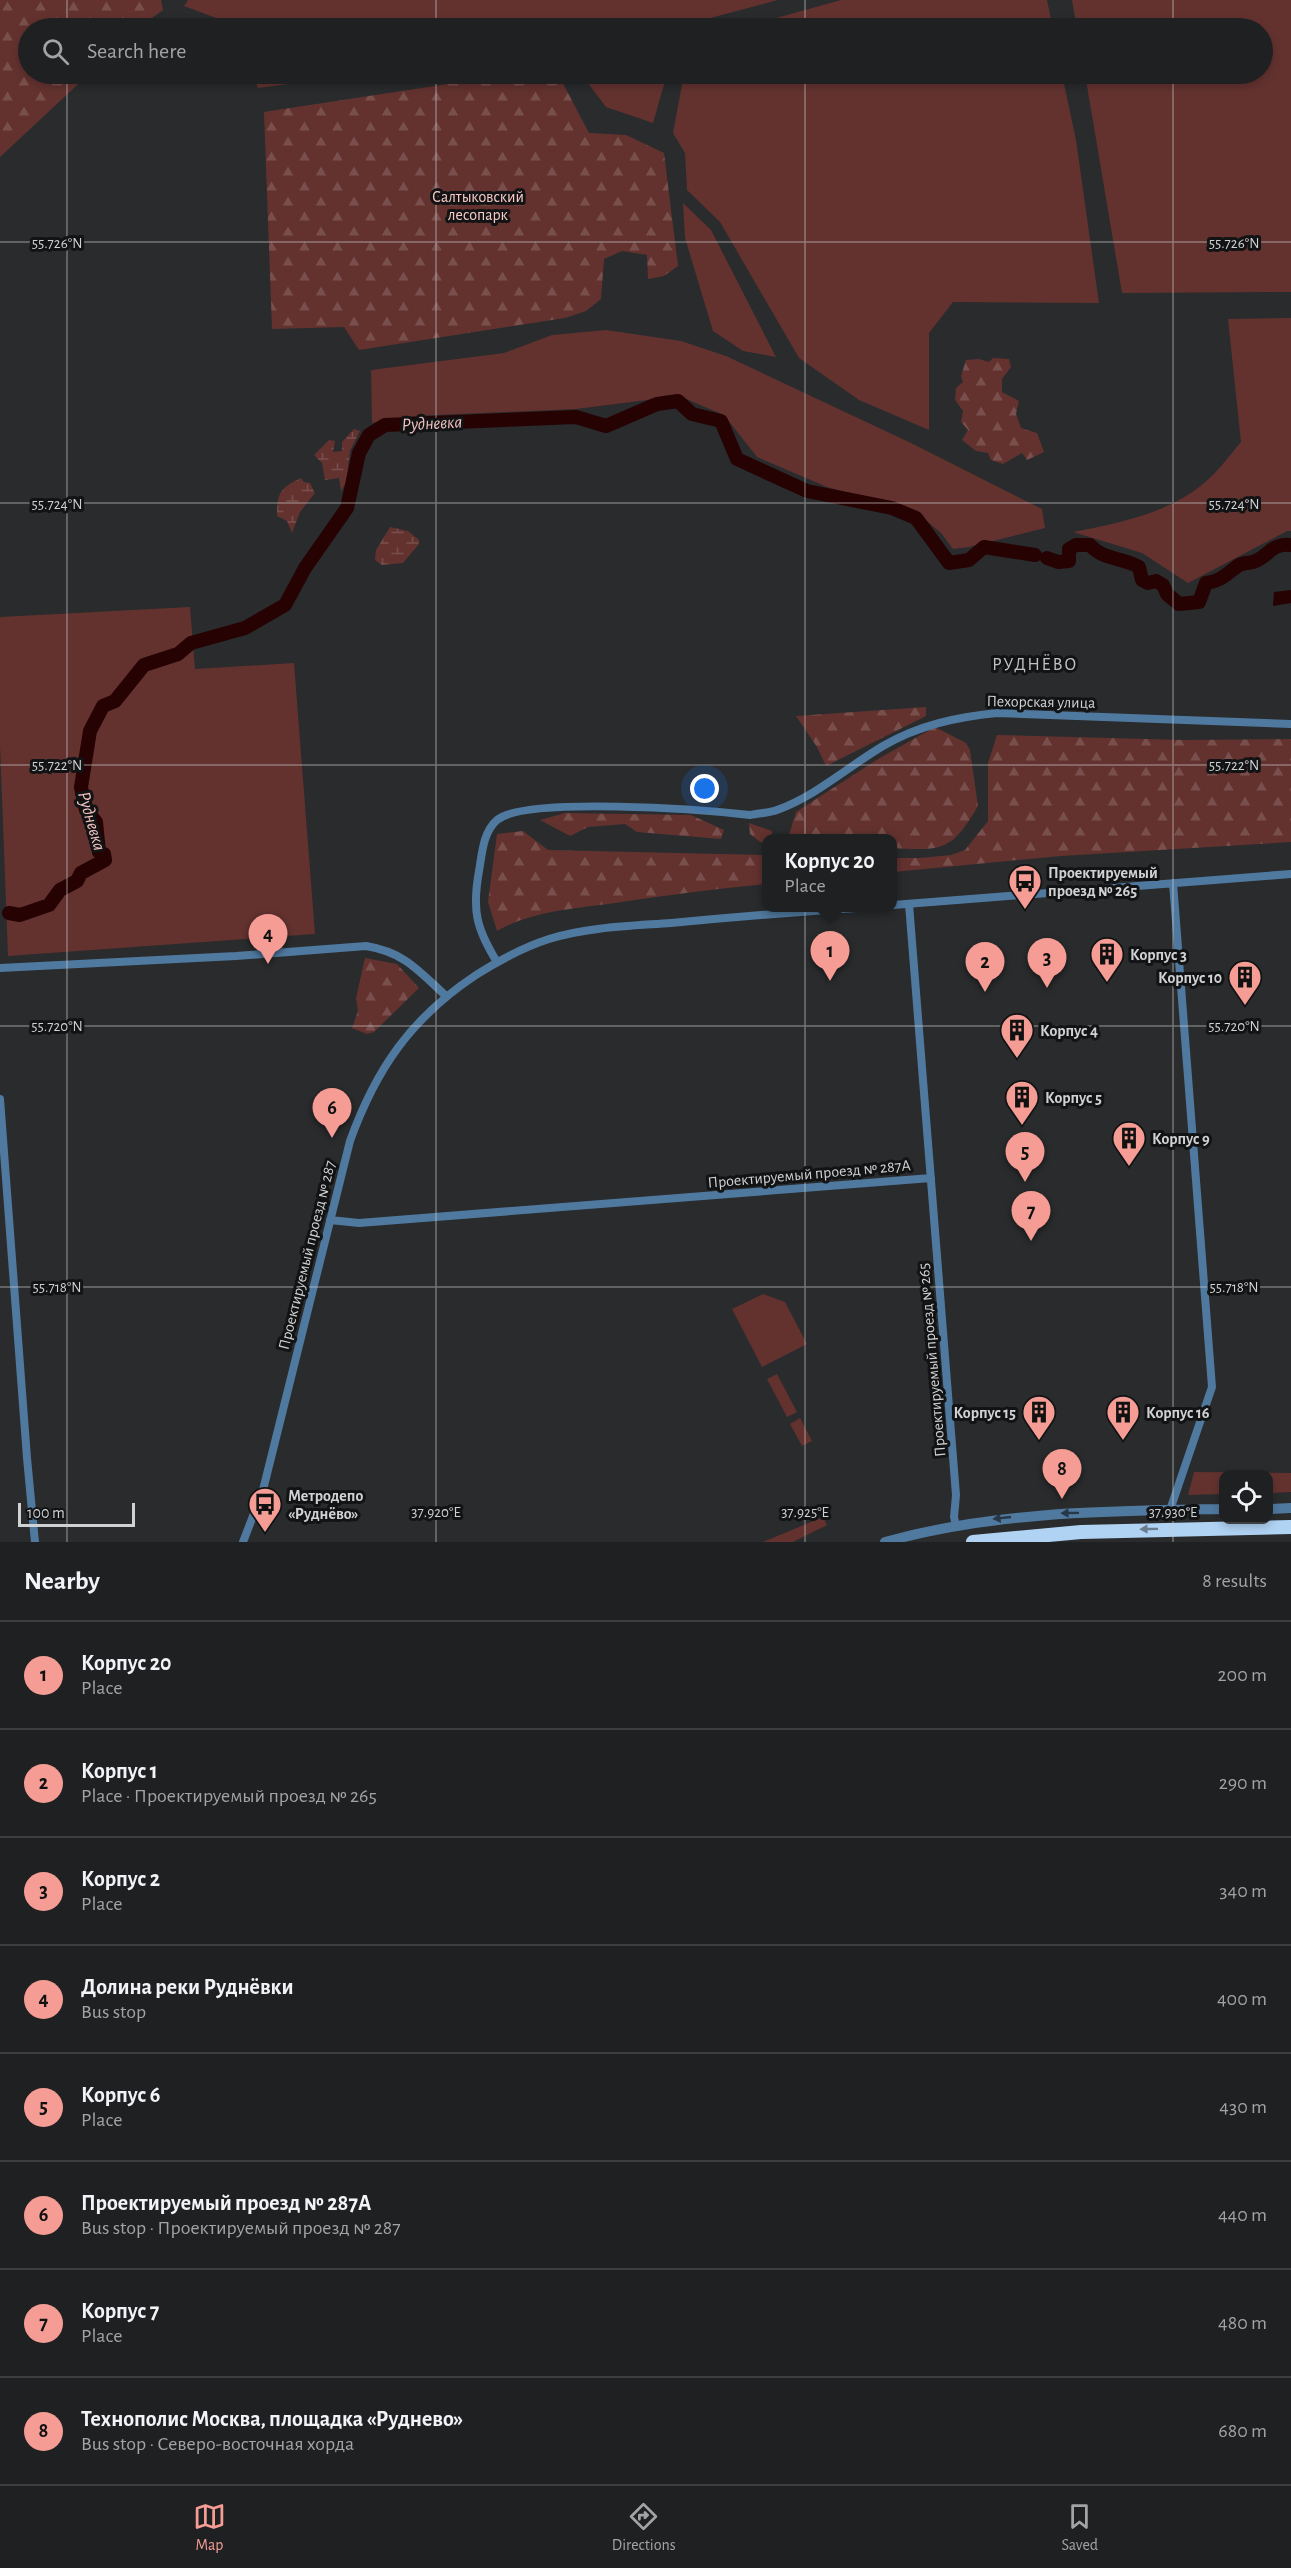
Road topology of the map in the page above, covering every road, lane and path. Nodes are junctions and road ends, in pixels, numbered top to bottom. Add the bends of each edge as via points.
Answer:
1 (1291, 724) edge
2 (1291, 874) edge
3 (1173, 883) junction
4 (909, 904) junction
5 (897, 905) edge
6 (808, 912) edge
7 (497, 962) junction
8 (0, 969) edge
9 (446, 996) junction
10 (0, 1098) edge
11 (931, 1178) junction
12 (330, 1220) junction
13 (1291, 1508) edge
14 (1219, 1509) edge
15 (1273, 1509) edge
16 (1170, 1510) junction
17 (956, 1526) junction
18 (1291, 1527) edge
19 (35, 1542) edge
20 (243, 1542) edge
21 (885, 1542) edge
22 (973, 1542) edge

1 - 7 street, Пехорская улица via 997,713 961,717 921,728 885,745 776,810 750,815 562,806 509,814 499,818 487,834 474,898 478,922
2 - 3 street
3 - 4 street
3 - 16 street via 1212,1387
4 - 5 street
4 - 11 street, Проектируемый проезд № 265
6 - 7 street, Проектируемый проезд № 287 via 594,930 549,939
7 - 9 street, Проектируемый проезд № 287
8 - 9 street via 366,946 401,955
9 - 12 street, Проектируемый проезд № 287 via 405,1037 369,1092 350,1141
10 - 19 street
11 - 12 street, Проектируемый проезд № 287А via 359,1223
11 - 17 street, Проектируемый проезд № 265 via 956,1484
12 - 20 street, Проектируемый проезд № 287 via 263,1490
13 - 15 street
14 - 16 street
16 -> 17 street via 1050,1514
17 - 21 street
18 -> 22 highway via 1081,1532

